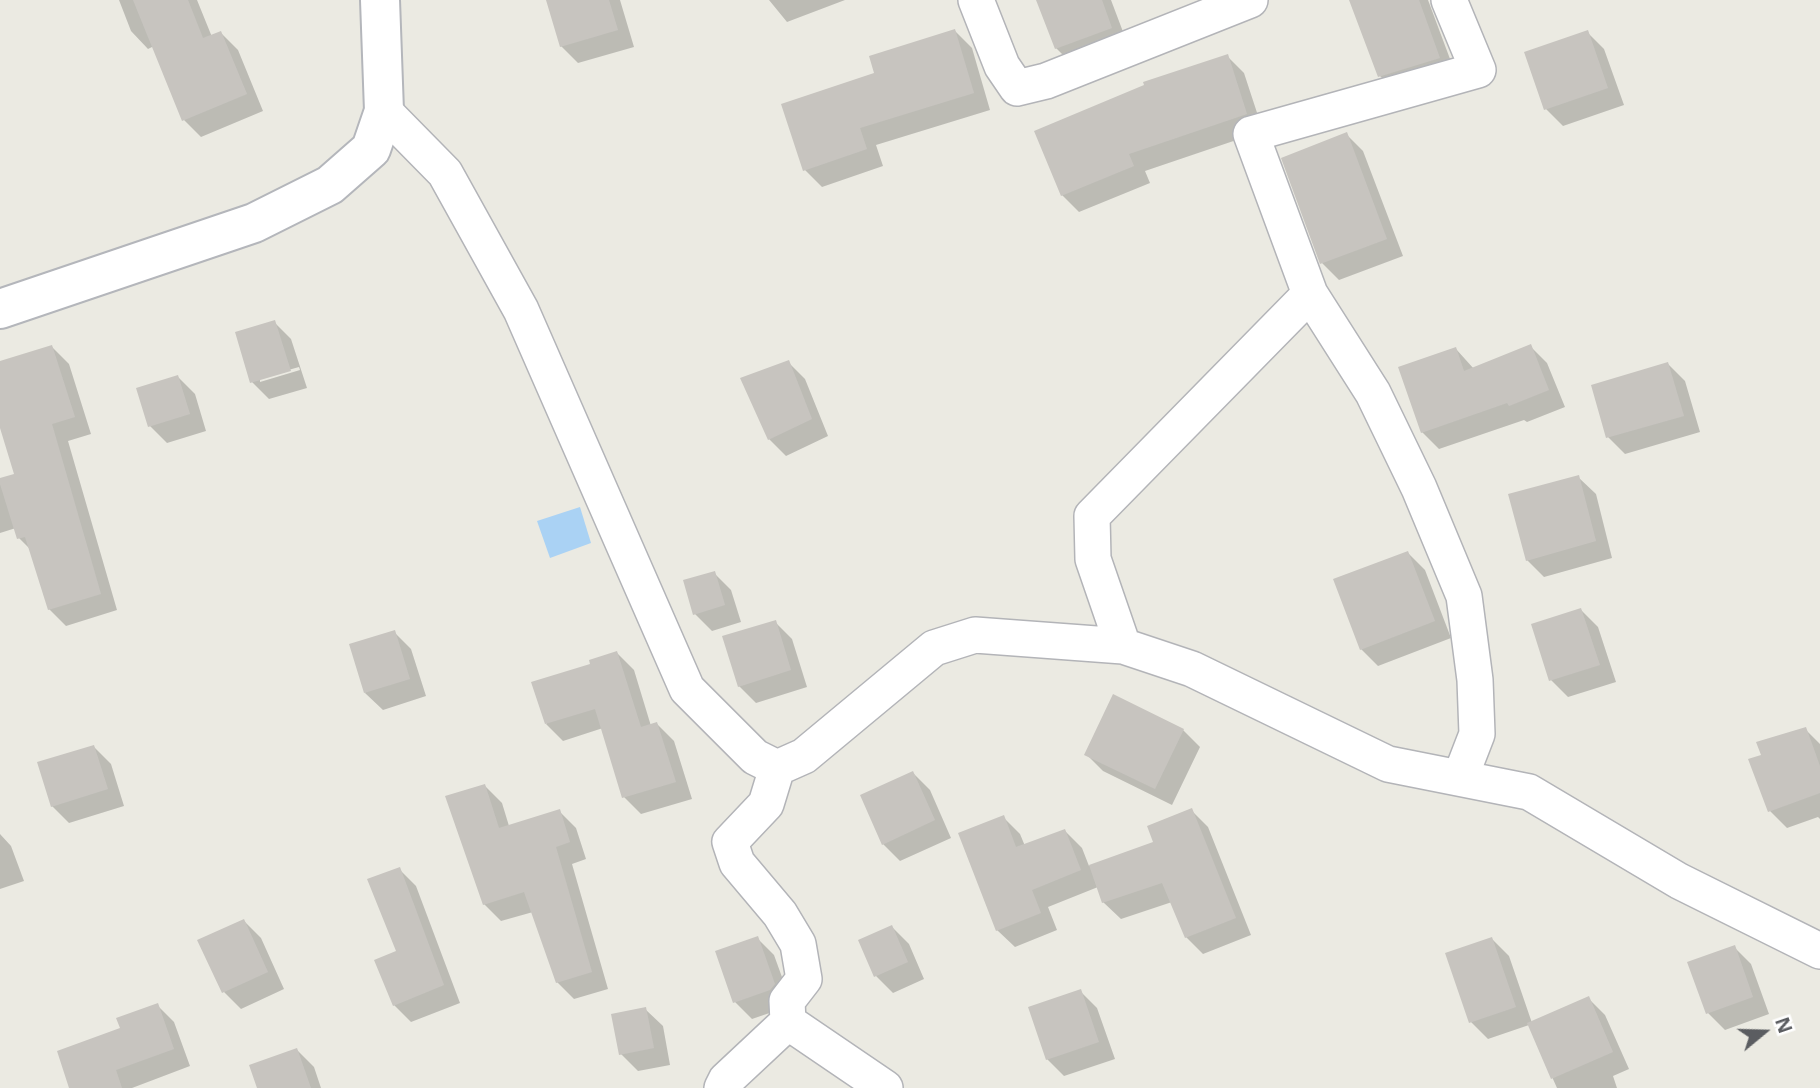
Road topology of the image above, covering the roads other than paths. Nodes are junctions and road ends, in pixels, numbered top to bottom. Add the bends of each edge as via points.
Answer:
1 (380, 0) edge
2 (976, 0) edge
3 (1250, 0) edge
4 (1449, 0) edge
5 (384, 111) junction
6 (1310, 294) junction
7 (0, 309) edge
8 (1123, 646) junction
9 (776, 768) junction
10 (1460, 778) junction
11 (1820, 951) edge
12 (788, 1022) junction
13 (722, 1088) edge
14 (885, 1088) edge

1 - 5 main road
2 - 3 street via 1002,66 1017,88
4 - 6 street via 1478,70 1251,134
5 - 7 main road via 371,149 330,185 254,223
5 - 9 street via 445,173 521,310 687,689 755,757
6 - 8 street via 1092,516 1093,559
6 - 10 street via 1373,393 1464,596 1477,734
8 - 9 street via 975,635 934,648 804,756
8 - 10 street via 1192,669 1388,764
9 - 12 street via 765,804 730,842 737,863 780,914 798,944 804,979 787,1001
10 - 11 street via 1529,792 1679,881
12 - 13 street
12 - 14 street

